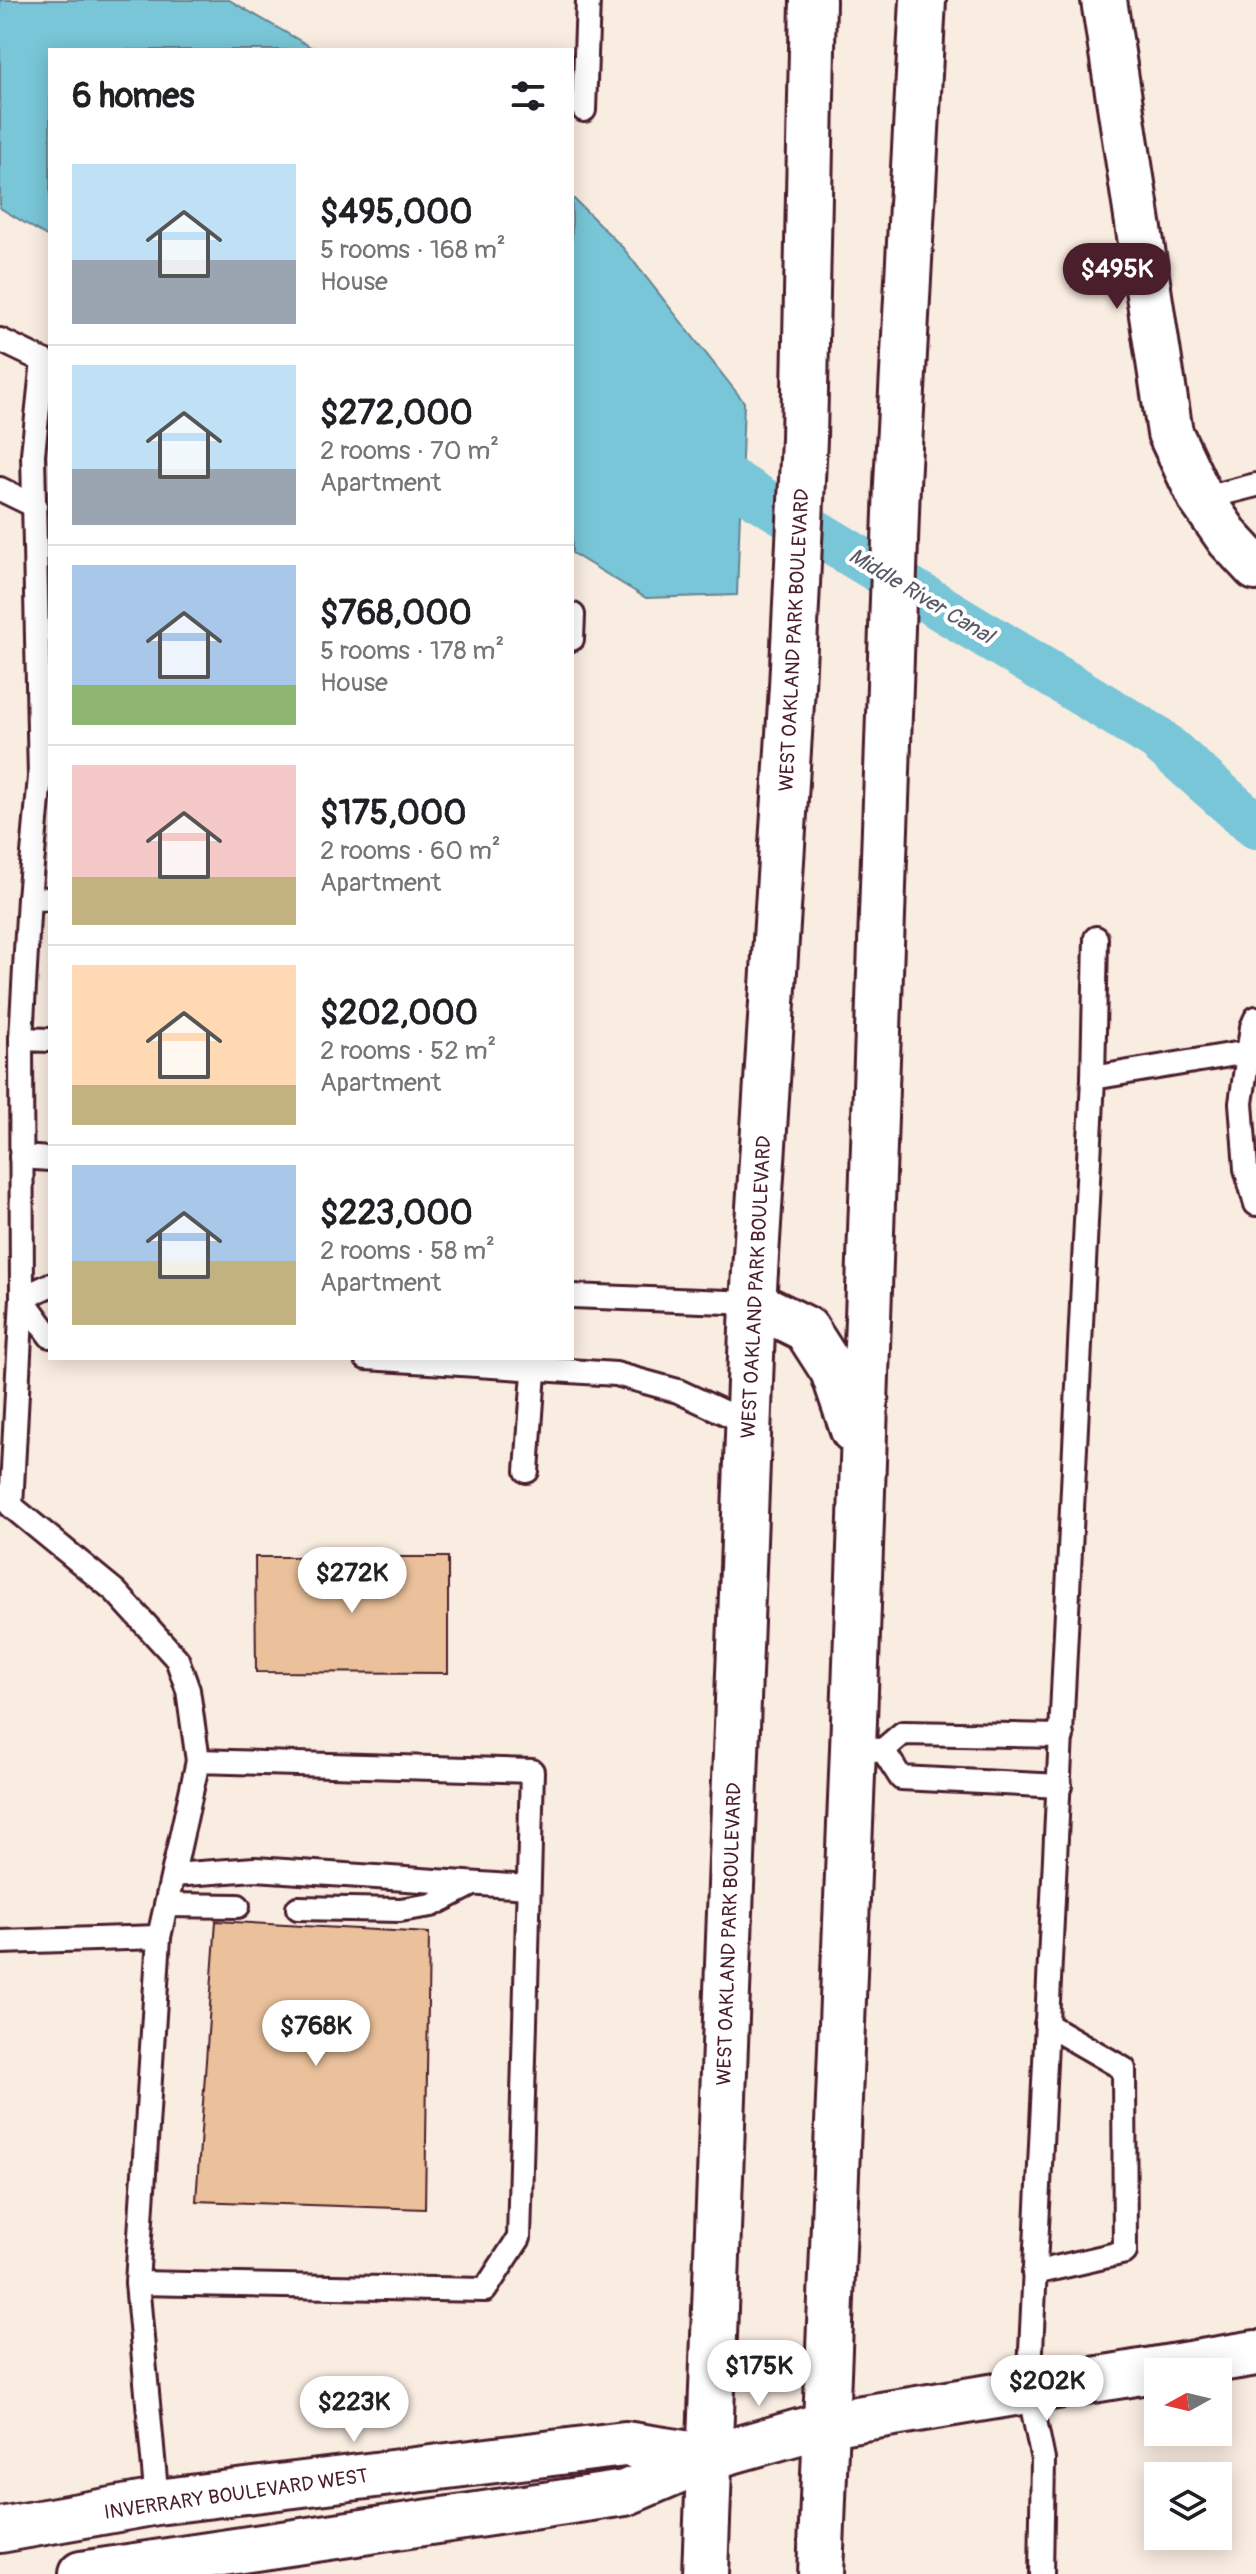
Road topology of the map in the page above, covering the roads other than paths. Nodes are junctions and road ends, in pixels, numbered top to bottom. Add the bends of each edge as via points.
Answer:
1 (588, 0) edge
2 (813, 0) edge
3 (923, 0) edge
4 (1104, 0) edge
5 (584, 110) dead end
6 (0, 340) edge
7 (47, 363) edge
8 (1256, 485) edge
9 (0, 489) edge
10 (1201, 499) junction
11 (35, 506) junction
12 (1256, 568) edge
13 (45, 777) edge
14 (39, 899) edge
15 (1096, 938) dead end
16 (1256, 1018) edge
17 (21, 1039) junction
18 (48, 1040) edge
19 (1248, 1052) junction
20 (1093, 1078) junction
21 (21, 1157) junction
22 (48, 1159) edge
23 (1256, 1204) edge
24 (48, 1286) edge
25 (574, 1296) edge
26 (22, 1298) junction
27 (753, 1303) junction
28 (48, 1333) edge
29 (434, 1360) edge
30 (535, 1363) edge
31 (749, 1424) junction
32 (863, 1459) junction
33 (527, 1471) dead end
34 (1062, 1736) junction
35 (868, 1749) junction
36 (198, 1761) junction
37 (1060, 1786) junction
38 (173, 1875) junction
39 (474, 1884) junction
40 (528, 1887) junction
41 (166, 1905) junction
42 (238, 1906) dead end
43 (298, 1908) dead end
44 (159, 1937) junction
45 (0, 1942) edge
46 (1046, 2024) junction
47 (1034, 2273) junction
48 (137, 2283) junction
49 (1256, 2353) edge
50 (1029, 2391) junction
51 (827, 2424) junction
52 (710, 2457) junction
53 (157, 2502) junction
54 (0, 2530) edge
55 (132, 2570) edge
56 (81, 2574) edge
57 (705, 2574) edge
58 (820, 2574) edge
59 (1041, 2574) edge

1 - 5 lane
2 - 27 main road, WEST OAKLAND PARK BOULEVARD via 804,439
3 - 32 main road via 897,484
4 - 10 main road via 1170,433
6 - 7 lane
7 - 11 lane via 33,454
8 - 10 lane
9 - 11 lane
10 - 12 main road
11 - 13 lane
13 - 14 lane
14 - 17 lane
15 - 20 lane
16 - 19 lane
17 - 18 lane
17 - 21 lane
19 - 20 lane
19 - 23 lane via 1241,1103 1246,1169
20 - 34 lane
21 - 22 lane
21 - 26 lane
24 - 26 lane
25 - 27 lane
26 - 28 lane
26 - 36 lane via 11,1506 115,1591 177,1659 188,1690
27 - 31 main road, WEST OAKLAND PARK BOULEVARD
27 - 32 main road via 806,1329 833,1371
29 - 30 lane
30 - 31 lane via 616,1374 678,1391
30 - 33 lane
31 - 52 main road, WEST OAKLAND PARK BOULEVARD
32 - 35 main road
34 - 35 lane via 903,1733
34 - 37 lane
35 - 37 lane via 901,1778
35 - 51 main road
36 - 38 lane
36 - 40 lane via 532,1771
37 - 46 lane
38 - 39 lane via 255,1869
38 - 41 lane
39 - 40 lane
39 - 43 lane via 432,1905 400,1910
40 - 48 lane via 519,2238 485,2290
41 - 42 lane
41 - 44 lane
44 - 45 lane
44 - 48 lane
46 - 47 lane
46 - 47 lane via 1124,2069 1125,2252
47 - 50 lane
48 - 53 lane
49 - 50 main road, INVERRARY BOULEVARD WEST
50 - 51 main road, INVERRARY BOULEVARD WEST
50 - 59 lane via 1043,2460
51 - 52 main road, INVERRARY BOULEVARD WEST
51 - 58 main road
52 - 53 main road, INVERRARY BOULEVARD WEST via 625,2444
52 - 55 main road, INVERRARY BOULEVARD WEST via 625,2493
52 - 57 main road, WEST OAKLAND PARK BOULEVARD
53 - 54 main road, INVERRARY BOULEVARD WEST
55 - 56 main road, INVERRARY BOULEVARD WEST

